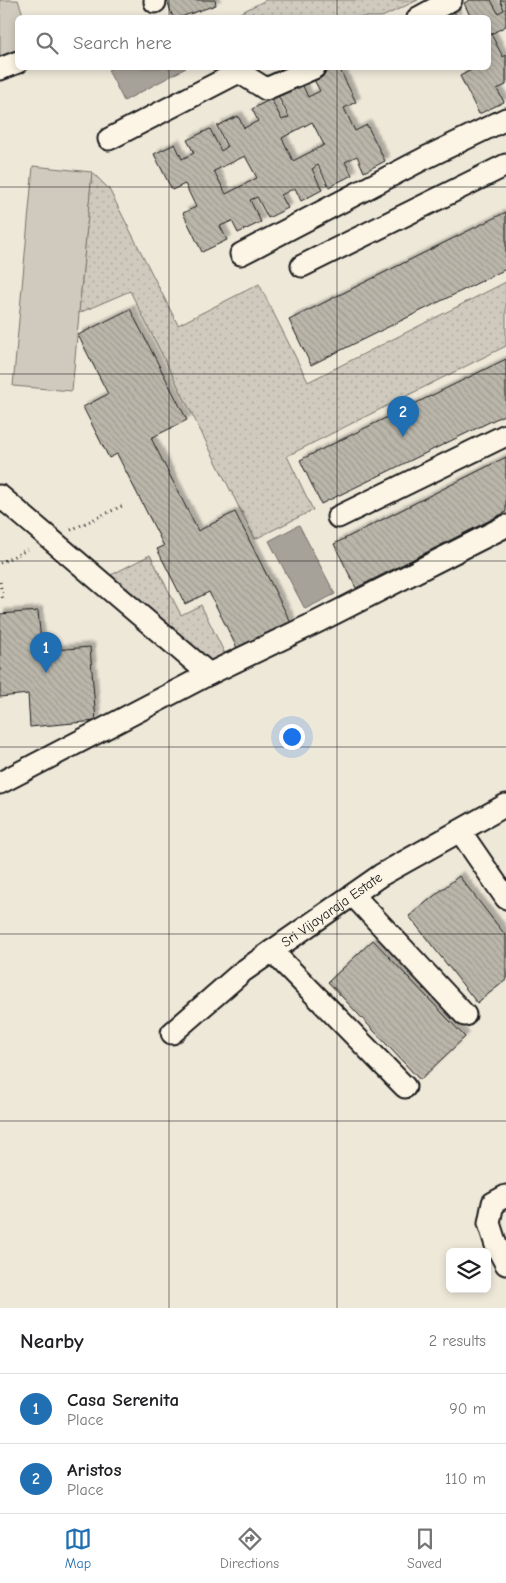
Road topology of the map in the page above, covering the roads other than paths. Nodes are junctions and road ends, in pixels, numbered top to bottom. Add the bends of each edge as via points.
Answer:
1 (451, 0) edge
2 (424, 15) edge
3 (15, 63) edge
4 (0, 69) edge
5 (309, 70) edge
6 (506, 119) edge
7 (109, 139) dead end
8 (506, 164) edge
9 (242, 254) dead end
10 (302, 266) dead end
11 (506, 435) edge
12 (0, 496) edge
13 (338, 517) dead end
14 (506, 526) edge
15 (209, 674) junction
16 (0, 783) edge
17 (506, 805) edge
18 (460, 831) junction
19 (353, 895) junction
20 (506, 898) edge
21 (272, 951) junction
22 (465, 1015) dead end
23 (172, 1033) dead end
24 (405, 1087) dead end
25 (506, 1196) edge
26 (506, 1264) edge

1 - 2 street
3 - 4 street
5 - 7 street via 266,89 239,72
6 - 9 street
8 - 10 street
11 - 13 street
12 - 15 street
14 - 15 street
15 - 16 street
17 - 18 street, Sri Vijayaraja Estate
18 - 19 street, Sri Vijayaraja Estate
18 - 20 street
19 - 21 street, Sri Vijayaraja Estate
19 - 22 street
21 - 23 street, Sri Vijayaraja Estate via 242,972
21 - 24 street
25 - 26 street via 493,1203 489,1223

